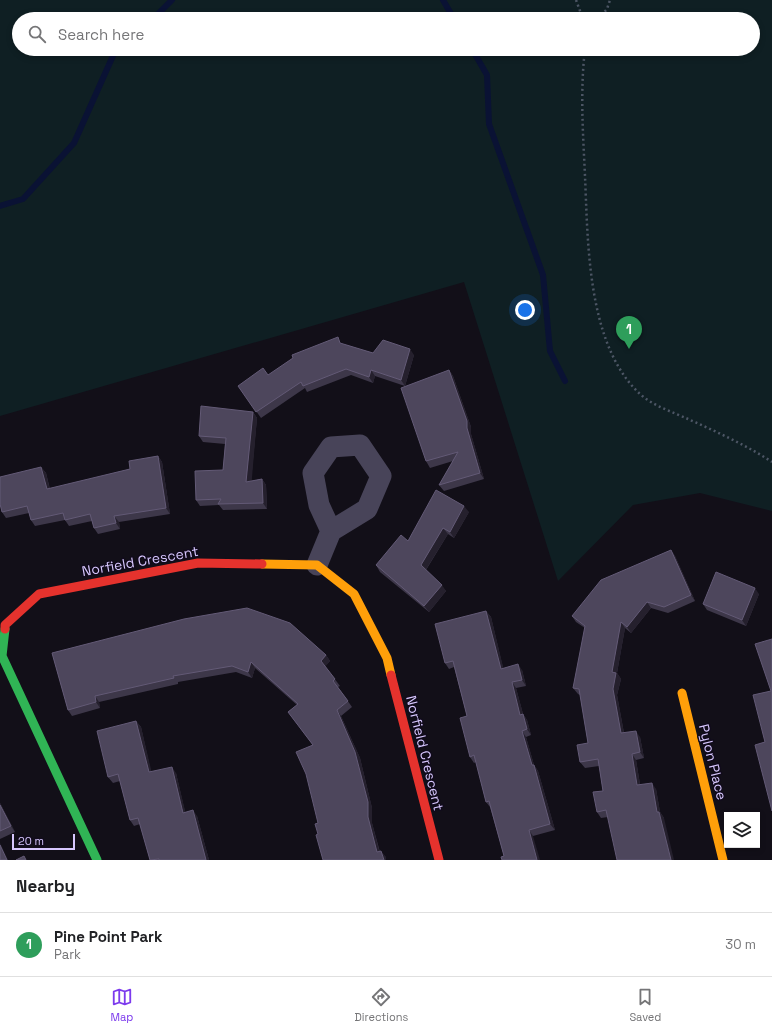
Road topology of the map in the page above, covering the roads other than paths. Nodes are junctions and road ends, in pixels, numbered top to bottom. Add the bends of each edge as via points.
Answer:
1 (331, 531) dead end
2 (317, 566) junction
3 (682, 693) dead end
4 (97, 860) edge
5 (439, 860) edge
6 (723, 860) edge

1 - 2 street
2 - 4 street, Norfield Crescent via 198,563 175,567 39,594 5,626 2,656
2 - 5 street, Norfield Crescent via 354,594 386,658
3 - 6 street, Pylon Place

